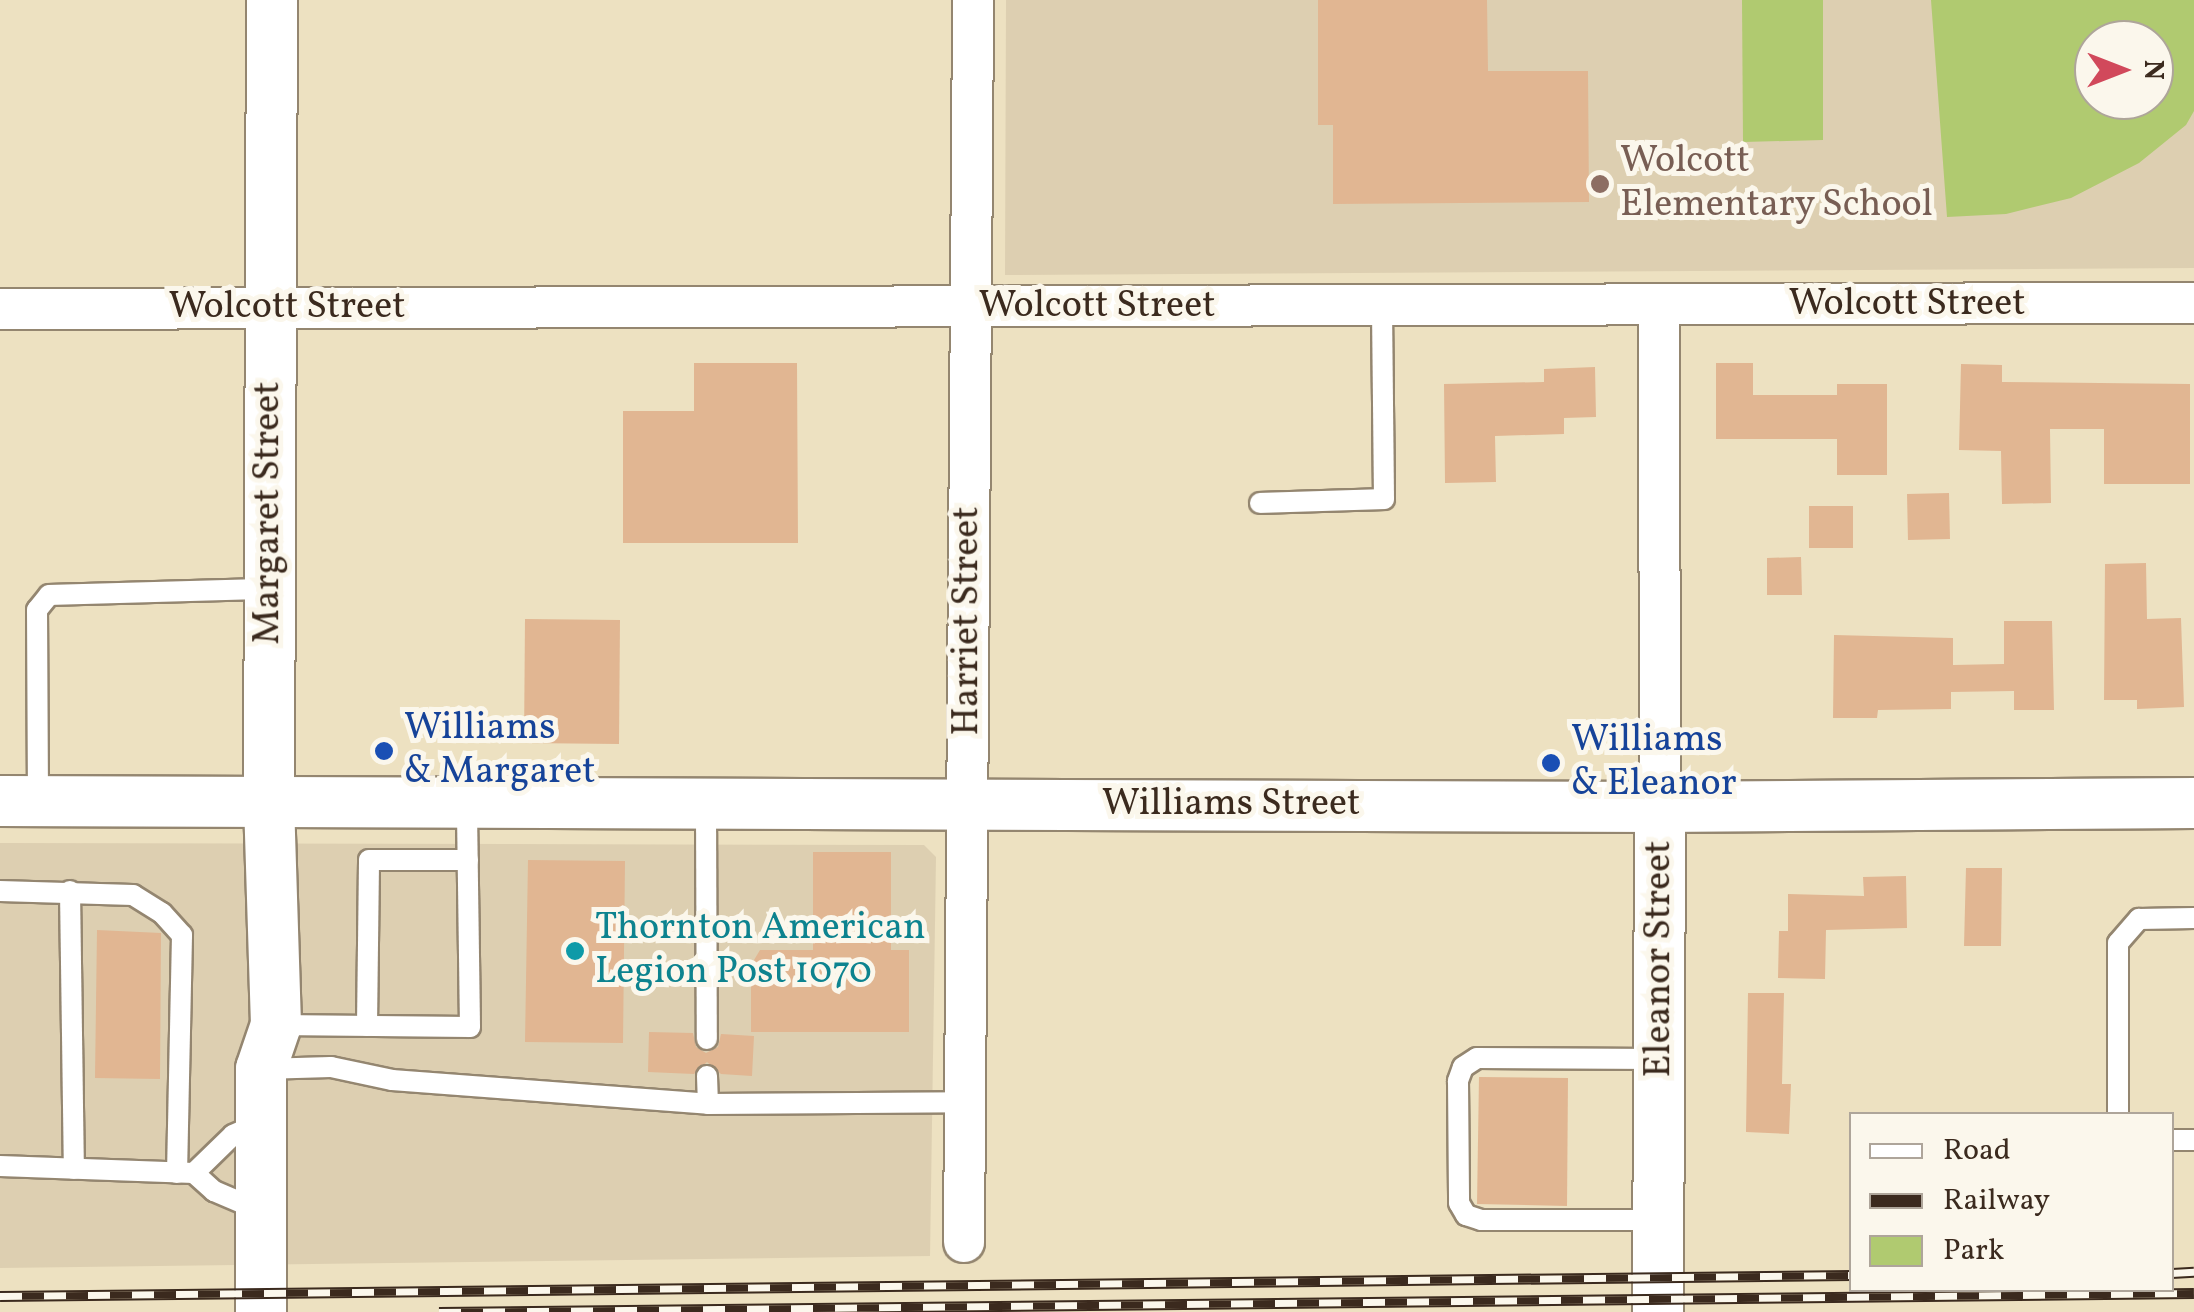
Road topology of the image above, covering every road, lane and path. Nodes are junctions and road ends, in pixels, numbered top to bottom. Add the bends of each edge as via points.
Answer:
1 (272, 0) edge
2 (973, 0) edge
3 (2194, 303) edge
4 (1659, 306) junction
5 (971, 307) junction
6 (1382, 307) junction
7 (268, 308) junction
8 (0, 309) edge
9 (1260, 502) dead end
10 (268, 589) junction
11 (19, 801) edge
12 (268, 801) junction
13 (467, 802) junction
14 (706, 803) junction
15 (2194, 803) edge
16 (967, 804) junction
17 (1660, 807) junction
18 (468, 860) junction
19 (0, 891) edge
20 (70, 891) junction
21 (2194, 918) edge
22 (367, 1026) junction
23 (708, 1039) dead end
24 (278, 1054) junction
25 (1659, 1059) junction
26 (707, 1076) dead end
27 (965, 1102) junction
28 (708, 1104) junction
29 (2118, 1112) edge
30 (262, 1122) junction
31 (0, 1166) edge
32 (74, 1169) junction
33 (185, 1173) junction
34 (262, 1211) junction
35 (1658, 1220) junction
36 (964, 1242) dead end
37 (262, 1312) edge
38 (296, 1312) edge
39 (1658, 1312) edge

1 - 7 street, Margaret Street
2 - 5 street, Harriet Street
3 - 4 street, Wolcott Street
4 - 6 street, Wolcott Street
4 - 17 street, Eleanor Street
5 - 6 street, Wolcott Street
5 - 7 street, Wolcott Street
5 - 16 street, Harriet Street
6 - 9 lane via 1384,500
7 - 8 street, Wolcott Street
7 - 10 street, Margaret Street
10 - 11 lane via 48,595 37,610
10 - 12 street, Margaret Street
11 - 12 street, Williams Street
12 - 13 street, Williams Street
12 - 24 street, Margaret Street
13 - 14 street, Williams Street
13 - 18 lane
14 - 16 street, Williams Street
14 - 23 lane
15 - 17 street, Williams Street
16 - 17 street, Williams Street
16 - 27 street, Harriet Street
17 - 25 street, Eleanor Street
18 - 22 lane via 368,860
18 - 22 lane via 470,1027
19 - 20 lane
20 - 32 lane
20 - 33 lane via 133,895 182,935
21 - 29 lane via 2140,919 2118,943
22 - 24 lane
24 - 28 lane via 392,1080
24 - 30 street, Margaret Street
24 - 38 street, Margaret Street
25 - 35 street, Eleanor Street
25 - 35 lane via 1477,1058 1463,1067 1458,1081 1459,1202 1466,1214 1480,1220
26 - 28 lane
27 - 28 lane
27 - 36 street, Harriet Street
30 - 33 lane via 233,1135
30 - 34 street, Margaret Street
31 - 32 lane
32 - 33 lane
33 - 34 lane
34 - 37 street, Margaret Street
35 - 39 street, Eleanor Street

